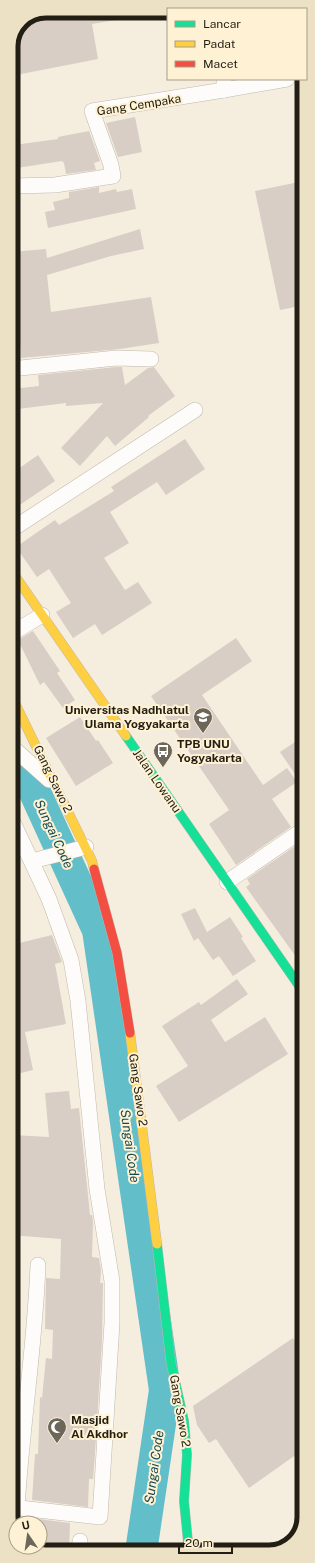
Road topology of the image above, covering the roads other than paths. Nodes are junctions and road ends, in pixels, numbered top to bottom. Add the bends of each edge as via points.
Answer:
1 (276, 80) edge
2 (224, 85) edge
3 (18, 186) edge
4 (151, 359) dead end
5 (18, 367) edge
6 (195, 410) dead end
7 (18, 525) edge
8 (18, 580) edge
9 (42, 615) junction
10 (18, 630) edge
11 (18, 709) edge
12 (18, 752) edge
13 (57, 787) junction
14 (18, 829) edge
15 (297, 834) edge
16 (80, 848) junction
17 (37, 860) junction
18 (227, 882) junction
19 (297, 983) edge
20 (38, 1266) dead end
21 (18, 1468) edge
22 (18, 1507) edge
23 (187, 1545) edge

1 - 2 street
2 - 3 street, Gang Cempaka via 92,111 113,176 55,185
4 - 5 street via 116,358
6 - 7 street
8 - 9 street, Jalan Lowanu
9 - 10 street
9 - 18 street, Jalan Lowanu
11 - 13 street, Gang Sawo 2
12 - 13 street
13 - 16 street, Gang Sawo 2
14 - 17 street
15 - 18 street
16 - 17 street
16 - 23 street, Gang Sawo 2 via 92,861 117,953 126,1005 172,1363 184,1421 187,1455 184,1501
17 - 22 street via 71,960 78,1001 97,1189 112,1281 112,1323 100,1517
18 - 19 street, Jalan Lowanu
20 - 21 street via 37,1301

